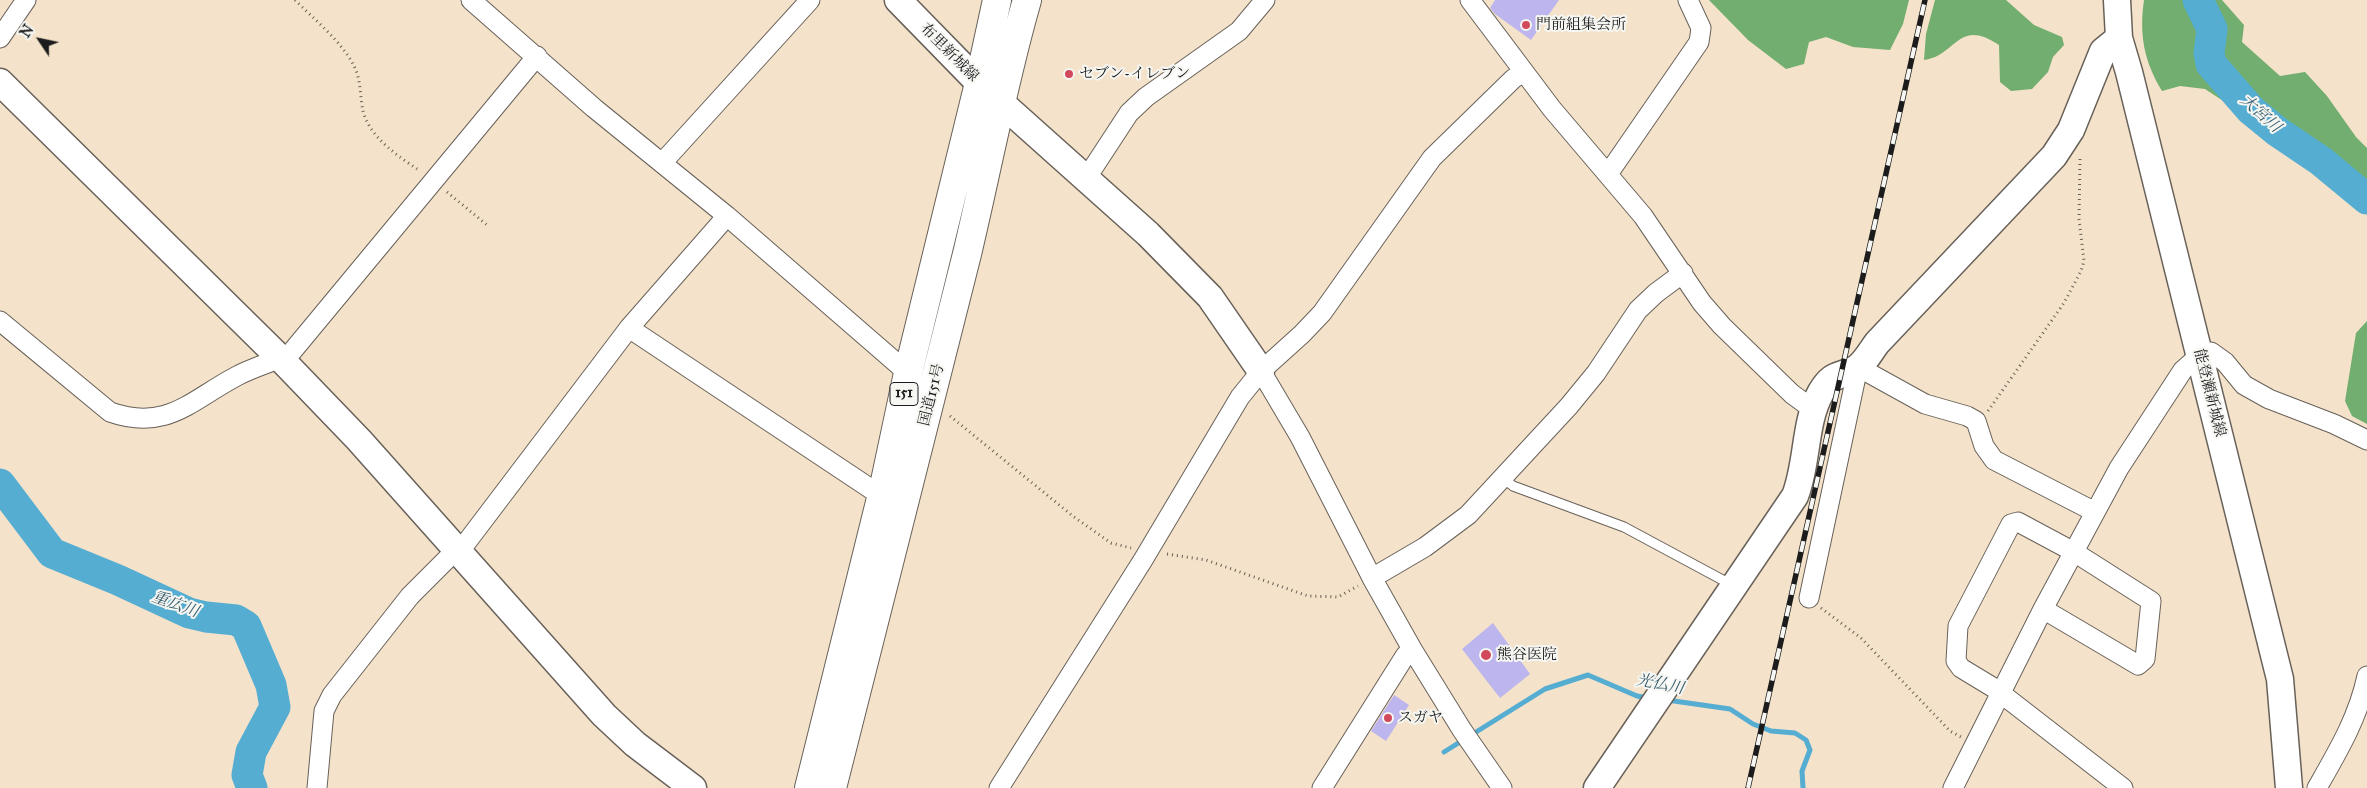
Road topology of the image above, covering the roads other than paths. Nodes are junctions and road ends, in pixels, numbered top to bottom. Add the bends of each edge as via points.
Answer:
1 (26, 0) edge
2 (471, 0) edge
3 (810, 0) edge
4 (898, 0) edge
5 (997, 0) edge
6 (1027, 0) edge
7 (1265, 0) edge
8 (1470, 0) edge
9 (1688, 0) edge
10 (2117, 0) edge
11 (0, 38) edge
12 (2119, 38) junction
13 (537, 56) junction
14 (1523, 72) junction
15 (979, 83) junction
16 (1, 85) edge
17 (1002, 104) junction
18 (662, 163) junction
19 (1608, 174) junction
20 (1082, 176) junction
21 (727, 216) junction
22 (1683, 273) junction
23 (0, 321) edge
24 (629, 328) junction
25 (2200, 355) junction
26 (280, 359) junction
27 (1858, 367) junction
28 (1261, 371) junction
29 (908, 373) junction
30 (1814, 407) junction
31 (2367, 440) edge
32 (1504, 479) junction
33 (884, 486) junction
34 (2095, 512) junction
35 (458, 550) junction
36 (2074, 552) junction
37 (1372, 578) junction
38 (1734, 587) junction
39 (1809, 598) road end
40 (2042, 609) junction
41 (1412, 649) junction
42 (2367, 676) edge
43 (2000, 693) junction
44 (678, 784) edge
45 (317, 788) edge
46 (809, 788) edge
47 (832, 788) edge
48 (999, 788) edge
49 (1322, 788) edge
50 (1502, 788) edge
51 (1597, 788) edge
52 (1953, 788) edge
53 (2123, 788) edge
54 (2289, 788) edge
55 (2318, 788) edge

1 - 11 street
2 - 13 street
3 - 18 street
4 - 15 street, 布里新城線
5 - 15 highway, 国道151号 / 151
6 - 17 highway, 国道151号 / 151
7 - 20 street via 1239,31 1146,97 1129,113 1093,168
8 - 14 street
9 - 19 street via 1701,28 1699,42
10 - 12 street, 能登瀬新城線
12 - 25 street, 能登瀬新城線
12 - 27 street via 2103,51 2071,130 2054,156
13 - 18 street
13 - 26 street via 290,354
14 - 19 street
14 - 28 street via 1432,158 1322,313
15 - 17 street, 布里新城線
15 - 29 highway, 国道151号 / 151
16 - 26 street
17 - 20 street, 布里新城線
17 - 47 highway, 国道151号 / 151 via 915,466
18 - 21 street
19 - 22 street via 1643,216
20 - 28 street, 布里新城線 via 1148,234 1210,297
21 - 24 street
21 - 29 street
22 - 30 street via 1722,326 1792,394
22 - 32 street via 1638,310 1596,373
23 - 26 street via 110,412 129,419 158,418 181,410 237,376
24 - 33 street via 871,488
24 - 35 street
25 - 31 street via 2211,352 2244,385 2269,399
25 - 34 street via 2183,370 2119,468
25 - 54 street, 能登瀬新城線 via 2280,679
26 - 35 street via 359,440
27 - 30 street via 1833,377
27 - 34 street via 1924,404 1968,416 1976,421 1984,446 1994,460
27 - 39 street
28 - 37 street via 1300,437
28 - 48 street via 1240,397 1143,560
29 - 33 highway, 国道151号 / 151
30 - 38 street via 1802,478 1795,496
32 - 37 street via 1468,515 1424,547
32 - 38 lane via 1512,486 1624,527
33 - 46 highway, 国道151号 / 151
34 - 36 street
35 - 44 street via 604,715
35 - 45 street via 410,596 332,695 324,712
36 - 40 street
36 - 40 street via 2152,601 2146,659 2138,665
36 - 43 street via 2018,522 2011,524 1958,626 1956,661 1961,668
37 - 41 street
38 - 51 street
40 - 43 street
41 - 49 street
41 - 50 street via 1465,736
42 - 55 street via 2349,732
43 - 52 street
43 - 53 street

